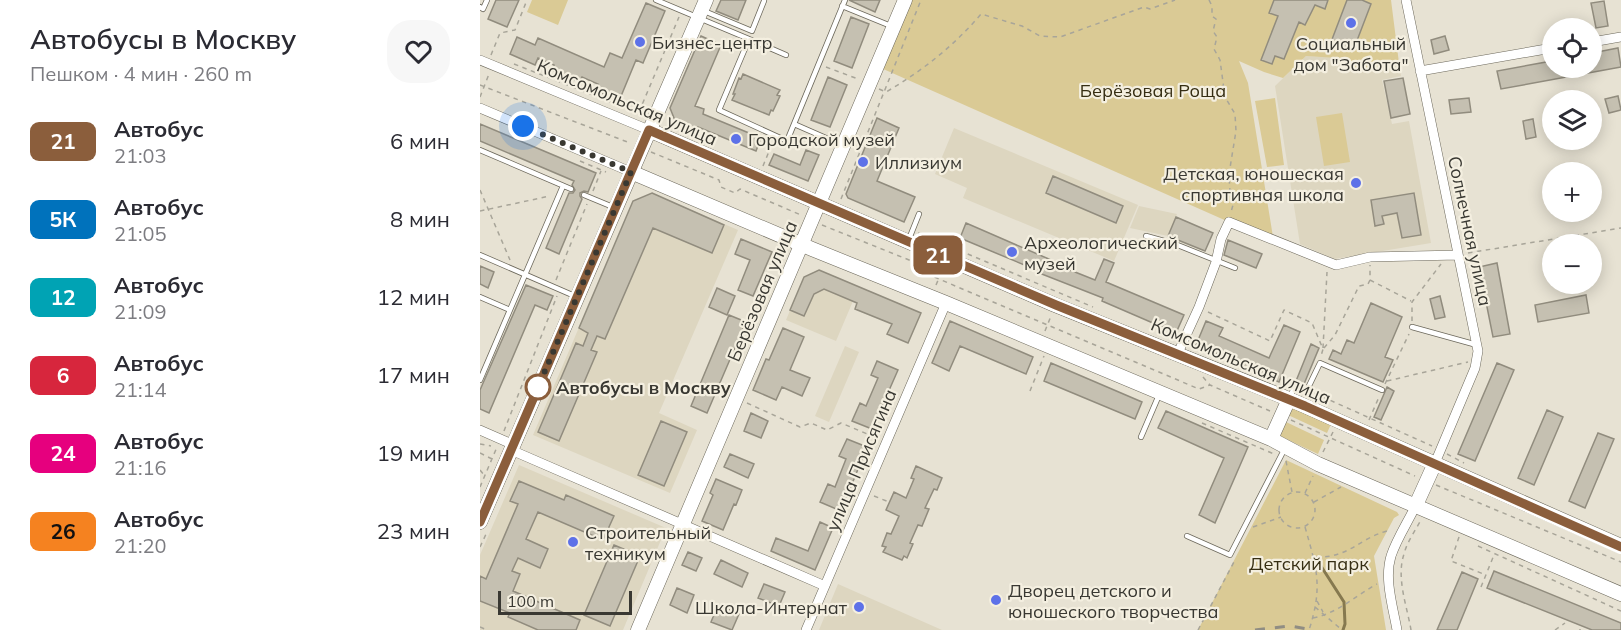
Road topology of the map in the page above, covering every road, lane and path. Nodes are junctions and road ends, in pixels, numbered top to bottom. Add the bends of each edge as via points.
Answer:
1 (487, 0) edge
2 (527, 0) edge
3 (656, 0) edge
4 (845, 0) edge
5 (905, 0) edge
6 (921, 0) edge
7 (1175, 0) edge
8 (1209, 0) edge
9 (1406, 0) edge
10 (764, 1) edge
11 (842, 6) junction
12 (480, 8) edge
13 (702, 9) edge
14 (682, 11) junction
15 (894, 27) junction
16 (1621, 37) edge
17 (749, 39) junction
18 (1602, 40) edge
19 (1542, 50) edge
20 (786, 55) dead end
21 (480, 60) edge
22 (512, 63) dead end
23 (819, 64) junction
24 (492, 65) junction
25 (1420, 71) junction
26 (869, 84) junction
27 (480, 85) edge
28 (484, 87) junction
29 (886, 92) junction
30 (480, 96) edge
31 (480, 108) edge
32 (638, 113) junction
33 (794, 124) junction
34 (651, 125) junction
35 (772, 144) dead end
36 (843, 145) junction
37 (641, 147) junction
38 (480, 150) edge
39 (581, 162) dead end
40 (762, 167) dead end
41 (601, 170) junction
42 (631, 172) junction
43 (610, 174) dead end
44 (740, 181) dead end
45 (563, 186) junction
46 (571, 189) dead end
47 (740, 189) junction
48 (480, 190) edge
49 (559, 194) junction
50 (584, 195) dead end
51 (590, 198) junction
52 (824, 206) junction
53 (615, 208) junction
54 (489, 210) junction
55 (480, 211) edge
56 (919, 214) dead end
57 (811, 220) junction
58 (1229, 222) junction
59 (1621, 228) edge
60 (818, 233) dead end
61 (1146, 236) dead end
62 (908, 242) junction
63 (801, 244) junction
64 (480, 255) edge
65 (1458, 255) junction
66 (1447, 256) junction
67 (1370, 257) junction
68 (948, 259) junction
69 (1328, 261) junction
70 (1216, 262) junction
71 (931, 263) dead end
72 (929, 268) junction
73 (1236, 268) dead end
74 (514, 269) junction
75 (525, 274) junction
76 (927, 274) dead end
77 (1370, 280) junction
78 (553, 286) junction
79 (560, 289) junction
80 (480, 297) edge
81 (577, 297) junction
82 (931, 297) junction
83 (1412, 302) junction
84 (946, 303) junction
85 (1056, 305) junction
86 (1199, 307) junction
87 (510, 310) junction
88 (1412, 327) junction
89 (1477, 345) junction
90 (1323, 348) junction
91 (1042, 349) junction
92 (1178, 353) junction
93 (1477, 360) junction
94 (1320, 363) junction
95 (480, 380) edge
96 (1387, 381) junction
97 (1307, 390) junction
98 (1382, 390) junction
99 (1029, 392) dead end
100 (1160, 393) junction
101 (1289, 399) junction
102 (744, 402) dead end
103 (1196, 420) dead end
104 (1369, 420) junction
105 (1338, 421) junction
106 (480, 430) edge
107 (1141, 437) dead end
108 (500, 439) junction
109 (1271, 439) junction
110 (886, 442) junction
111 (480, 444) edge
112 (512, 447) junction
113 (1283, 452) junction
114 (480, 453) edge
115 (1438, 456) junction
116 (492, 459) junction
117 (1318, 464) junction
118 (1469, 466) dead end
119 (480, 470) edge
120 (485, 475) junction
121 (1343, 486) dead end
122 (480, 487) edge
123 (865, 492) junction
124 (1292, 493) junction
125 (1305, 494) junction
126 (890, 502) dead end
127 (1313, 503) junction
128 (1414, 510) junction
129 (1281, 518) junction
130 (480, 522) edge
131 (684, 525) junction
132 (1305, 526) junction
133 (1252, 528) dead end
134 (1386, 531) dead end
135 (1187, 536) dead end
136 (1459, 536) dead end
137 (1477, 545) dead end
138 (1621, 546) edge
139 (1495, 554) junction
140 (1314, 557) junction
141 (1236, 558) dead end
142 (1486, 575) junction
143 (1377, 584) dead end
144 (825, 586) junction
145 (1481, 587) dead end
146 (1621, 594) edge
147 (1317, 600) junction
148 (1315, 607) junction
149 (1621, 611) edge
150 (1325, 616) junction
151 (1313, 618) junction
152 (1565, 623) dead end
153 (480, 627) edge
154 (487, 630) edge
155 (638, 630) edge
156 (806, 630) edge
157 (1198, 630) edge
158 (1310, 630) edge
159 (1342, 630) edge
160 (1397, 630) edge
161 (1411, 630) edge
162 (1555, 630) edge

1 - 12 lane
2 - 24 path via 514,30 500,33 491,54
3 - 14 lane
4 - 11 lane
5 - 15 main road, Берёзовая улица
6 - 29 path
7 - 29 path via 1060,37 1040,36 1022,26 981,14 961,38 933,61
8 - 58 path via 1216,19 1214,49 1220,60 1225,97 1235,114 1229,174 1233,205
9 - 25 street, Солнечная улица
10 - 13 lane via 752,31
11 - 15 lane
11 - 23 lane
13 - 14 lane
13 - 17 lane
13 - 34 main road
14 - 32 path
15 - 26 main road, Берёзовая улица
16 - 18 street
17 - 20 lane
17 - 33 lane via 719,110 787,141
19 - 25 street
21 - 24 street, Комсомольская улица
22 - 32 path
23 - 26 path
23 - 33 lane
24 - 28 path
24 - 34 street, Комсомольская улица
25 - 65 street, Солнечная улица
26 - 29 path
26 - 36 main road, Берёзовая улица
27 - 28 path
28 - 30 path
28 - 37 path
29 - 52 path via 840,200
31 - 42 street
32 - 34 path
33 - 36 lane
34 - 37 main road
34 - 52 main road, Комсомольская улица
35 - 40 path
36 - 52 main road, Берёзовая улица
37 - 42 main road
37 - 47 path via 719,180 721,187 735,193
38 - 45 lane
39 - 41 path
41 - 43 path
41 - 51 path
42 - 53 main road
42 - 63 main road
44 - 47 path
45 - 46 lane
45 - 49 lane
47 - 57 path
48 - 54 path
49 - 54 path
49 - 75 lane
50 - 51 lane
51 - 53 lane
51 - 78 path
52 - 57 main road, Берёзовая улица
52 - 62 main road, Комсомольская улица
53 - 81 main road
54 - 55 path
54 - 74 path
56 - 62 lane
57 - 63 main road, Берёзовая улица
58 - 69 street
58 - 70 street
59 - 65 path
60 - 72 path via 822,225
61 - 70 lane
62 - 68 main road, Комсомольская улица
63 - 82 main road
63 - 131 main road, Берёзовая улица
64 - 74 lane
65 - 66 street
65 - 89 street, Солнечная улица
66 - 67 street
66 - 83 path
67 - 69 street via 1336,265
67 - 77 path
68 - 82 path
68 - 85 main road, Комсомольская улица
69 - 90 path
70 - 73 lane
70 - 86 street
71 - 72 path
72 - 76 path
74 - 75 lane
75 - 78 lane
75 - 87 lane
77 - 83 path
77 - 90 path via 1359,286 1335,335
78 - 79 lane
79 - 81 lane
79 - 108 path
80 - 87 lane
81 - 112 main road
82 - 84 main road
83 - 88 path
84 - 91 main road
84 - 110 street, улица Присягина
85 - 91 path
85 - 92 main road, Комсомольская улица
86 - 90 path via 1270,341 1284,310 1312,323
86 - 92 street
87 - 95 lane
88 - 89 lane
88 - 96 path
89 - 93 street, Солнечная улица
90 - 94 path
91 - 99 path
91 - 100 main road
92 - 101 main road, Комсомольская улица
93 - 96 path
93 - 115 street, Солнечная улица
94 - 97 lane
94 - 98 lane
96 - 98 path
97 - 101 lane via 1293,390
97 - 104 path
98 - 104 path
100 - 107 lane
100 - 109 main road
101 - 105 main road, Комсомольская улица
101 - 109 main road
102 - 110 path via 800,427 811,423 827,430 841,423
103 - 113 path
104 - 115 path
105 - 115 main road, Комсомольская улица
105 - 117 path
106 - 108 street
108 - 112 street
109 - 113 main road
110 - 123 street, улица Присягина
111 - 116 path via 497,447
112 - 130 main road
112 - 131 street
113 - 117 main road
113 - 124 path
113 - 135 lane via 1230,555
114 - 116 path
115 - 118 path
115 - 128 main road
115 - 138 main road, Комсомольская улица via 1506,497
116 - 120 path
117 - 125 path
117 - 128 main road
119 - 120 path
120 - 122 path
121 - 127 path
123 - 126 path
123 - 144 street, улица Присягина
124 - 125 path
124 - 129 path via 1281,503
125 - 127 path
127 - 132 path via 1314,514
128 - 146 main road
128 - 160 street via 1390,564
128 - 161 path via 1421,520 1402,563 1402,588
129 - 132 path via 1293,528
129 - 133 path
131 - 144 street
131 - 155 main road, Берёзовая улица
132 - 140 path
134 - 140 path via 1347,552 1330,558
136 - 142 path via 1451,561
137 - 139 path
139 - 142 path
139 - 149 path
140 - 147 path
141 - 157 path
142 - 145 path
143 - 150 path
144 - 156 street, улица Присягина
147 - 148 path
147 - 150 path
148 - 150 path
148 - 151 path
150 - 151 path
150 - 159 path
151 - 158 path
152 - 162 path
153 - 154 path

